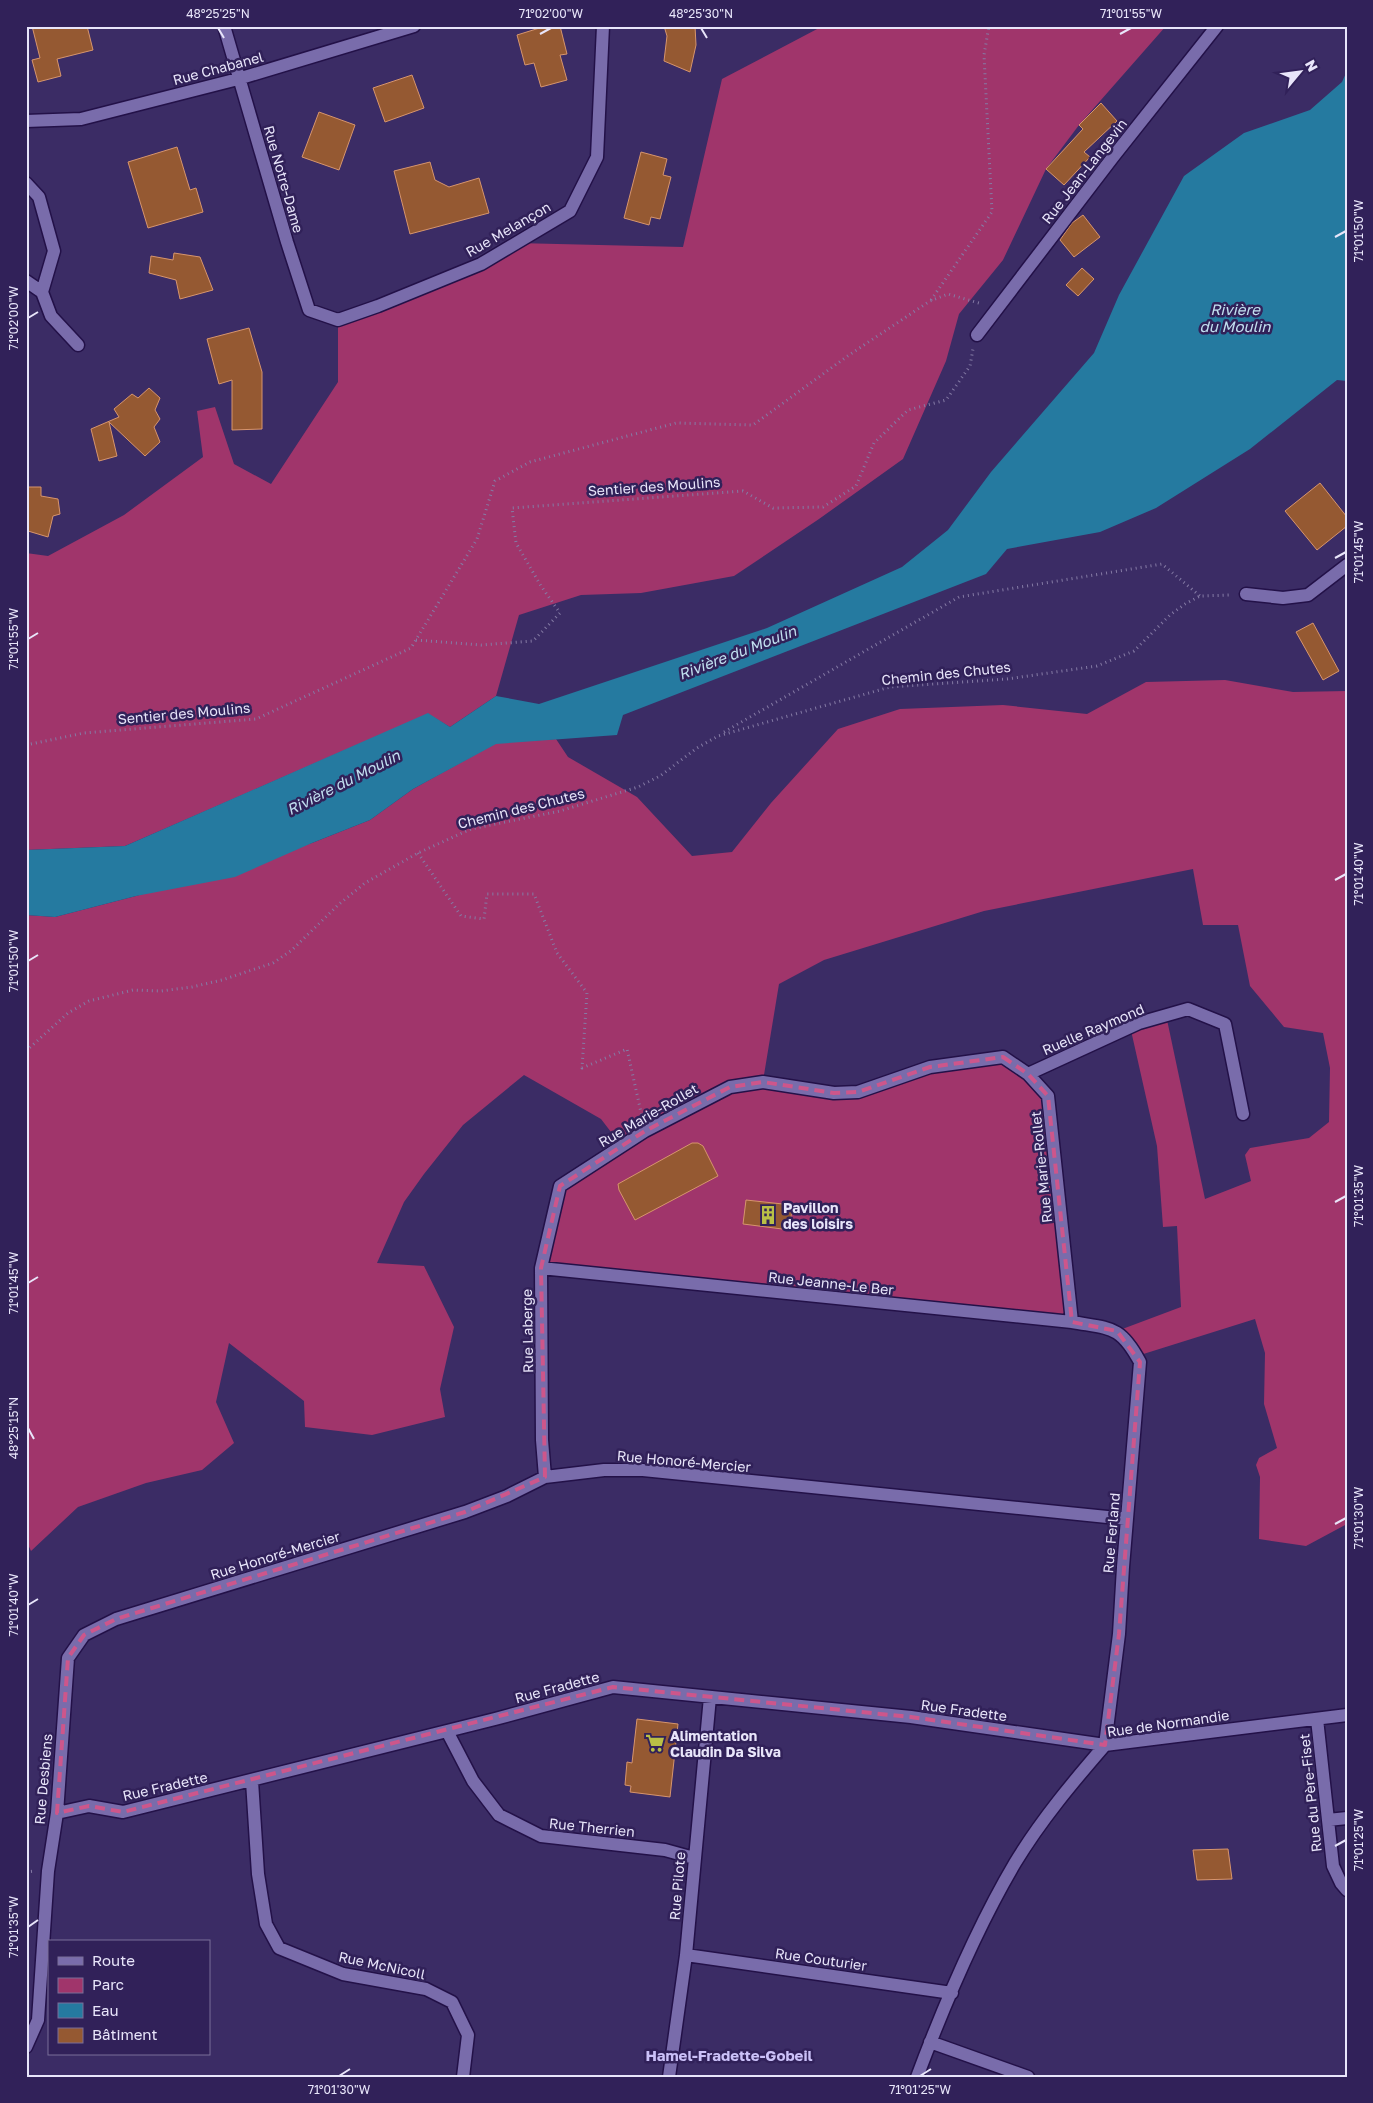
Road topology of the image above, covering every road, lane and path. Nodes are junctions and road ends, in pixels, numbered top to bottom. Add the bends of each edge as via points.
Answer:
1 (224, 26) edge
2 (414, 26) edge
3 (603, 26) edge
4 (989, 26) edge
5 (1216, 26) edge
6 (238, 79) junction
7 (26, 121) edge
8 (26, 182) edge
9 (26, 281) edge
10 (42, 292) junction
11 (930, 301) junction
12 (997, 308) junction
13 (338, 320) joint
14 (977, 335) joint
15 (78, 345) dead end
16 (1347, 565) edge
17 (1246, 594) joint
18 (1200, 596) junction
19 (416, 640) junction
20 (718, 736) junction
21 (26, 745) edge
22 (418, 854) junction
23 (26, 1051) edge
24 (1028, 1074) junction
25 (1243, 1114) dead end
26 (645, 1131) junction
27 (560, 1186) joint
28 (541, 1268) junction
29 (1072, 1322) junction
30 (1117, 1331) joint
31 (545, 1477) junction
32 (1127, 1519) junction
33 (84, 1635) joint
34 (710, 1697) junction
35 (1347, 1714) edge
36 (1317, 1719) junction
37 (447, 1731) junction
38 (1105, 1745) junction
39 (252, 1781) junction
40 (57, 1813) junction
41 (1347, 1818) edge
42 (1328, 1820) junction
43 (694, 1858) junction
44 (1347, 1890) edge
45 (686, 1955) junction
46 (952, 1993) junction
47 (930, 2042) junction
48 (26, 2047) edge
49 (463, 2077) edge
50 (669, 2077) edge
51 (917, 2077) edge
52 (1028, 2077) edge

1 - 6 street, Rue Notre-Dame
2 - 6 street, Rue Chabanel
3 - 13 street, Rue Melançon via 597,157 570,211 481,264
4 - 11 path via 984,55 992,212
5 - 12 street, Rue Jean-Langevin
6 - 7 street, Rue Chabanel via 81,119
6 - 13 street, Rue Notre-Dame via 309,310
8 - 10 street via 39,196 54,251
9 - 10 street
10 - 15 street via 51,316
11 - 12 path, Sentier des Moulins via 948,294
11 - 19 path, Sentier des Moulins via 753,425 676,423 530,462 495,481 477,539
12 - 14 street, Rue Jean-Langevin
14 - 19 path, Sentier des Moulins via 970,366 946,400 908,410 874,444 856,486 823,507 773,508 743,491 512,508 516,543 560,613 533,641 481,646
16 - 17 street via 1308,595 1283,598
17 - 18 path, Chemin des Chutes
18 - 20 path, Chemin des Chutes via 1170,616 1134,651 1097,666 1007,679 890,688
18 - 20 path via 1162,564 959,597
19 - 21 path, Sentier des Moulins via 411,648 256,719 84,732
20 - 22 path, Chemin des Chutes via 696,748 660,776 638,786 560,812 471,830
22 - 23 path, Chemin des Chutes via 365,883 292,950 273,963 192,987 133,990 89,1001 68,1012
22 - 26 path via 461,916 484,919 487,894 534,894 557,953 587,993 582,1068 627,1049
24 - 25 street, Ruelle Raymond via 1139,1022 1188,1009 1225,1024
24 - 26 street, Rue Marie-Rollet via 1003,1057 930,1067 858,1092 834,1093 763,1082 746,1084 730,1087
24 - 29 street, Rue Marie-Rollet via 1048,1096
26 - 27 street, Rue Marie-Rollet
27 - 28 street, Rue Laberge
28 - 29 street, Rue Jeanne-Le Ber
28 - 31 street, Rue Laberge
29 - 30 street, Rue Jeanne-Le Ber
30 - 32 street, Rue Ferland via 1131,1345 1140,1362
31 - 32 street, Rue Honoré-Mercier via 604,1470 643,1470
31 - 33 street, Rue Honoré-Mercier via 465,1512 116,1619
32 - 38 street, Rue Ferland via 1119,1634
33 - 40 street, Rue Desbiens via 68,1658
34 - 37 street, Rue Fradette via 613,1687
34 - 38 street, Rue Fradette via 911,1717
34 - 43 street, Rue Pilote
35 - 36 street, Rue de Normandie
36 - 38 street, Rue de Normandie
36 - 42 street, Rue du Père-Fiset
37 - 39 street, Rue Fradette
37 - 43 street, Rue Therrien via 474,1781 499,1815 541,1836 665,1850
38 - 46 street, Rue de Normandie via 1063,1793 1016,1862
39 - 40 street, Rue Fradette via 123,1812 89,1806
39 - 49 street, Rue McNicoll via 258,1874 266,1924 279,1948 343,1974 426,1989 452,2002 468,2035
40 - 48 street, Rue Desbiens via 48,1871 38,2020
41 - 42 street
42 - 44 street, Rue du Père-Fiset via 1332,1866
43 - 45 street, Rue Pilote
45 - 46 street, Rue Couturier
45 - 50 street, Rue Pilote
46 - 47 street, Rue de Normandie
47 - 51 street, Rue de Normandie
47 - 52 street

